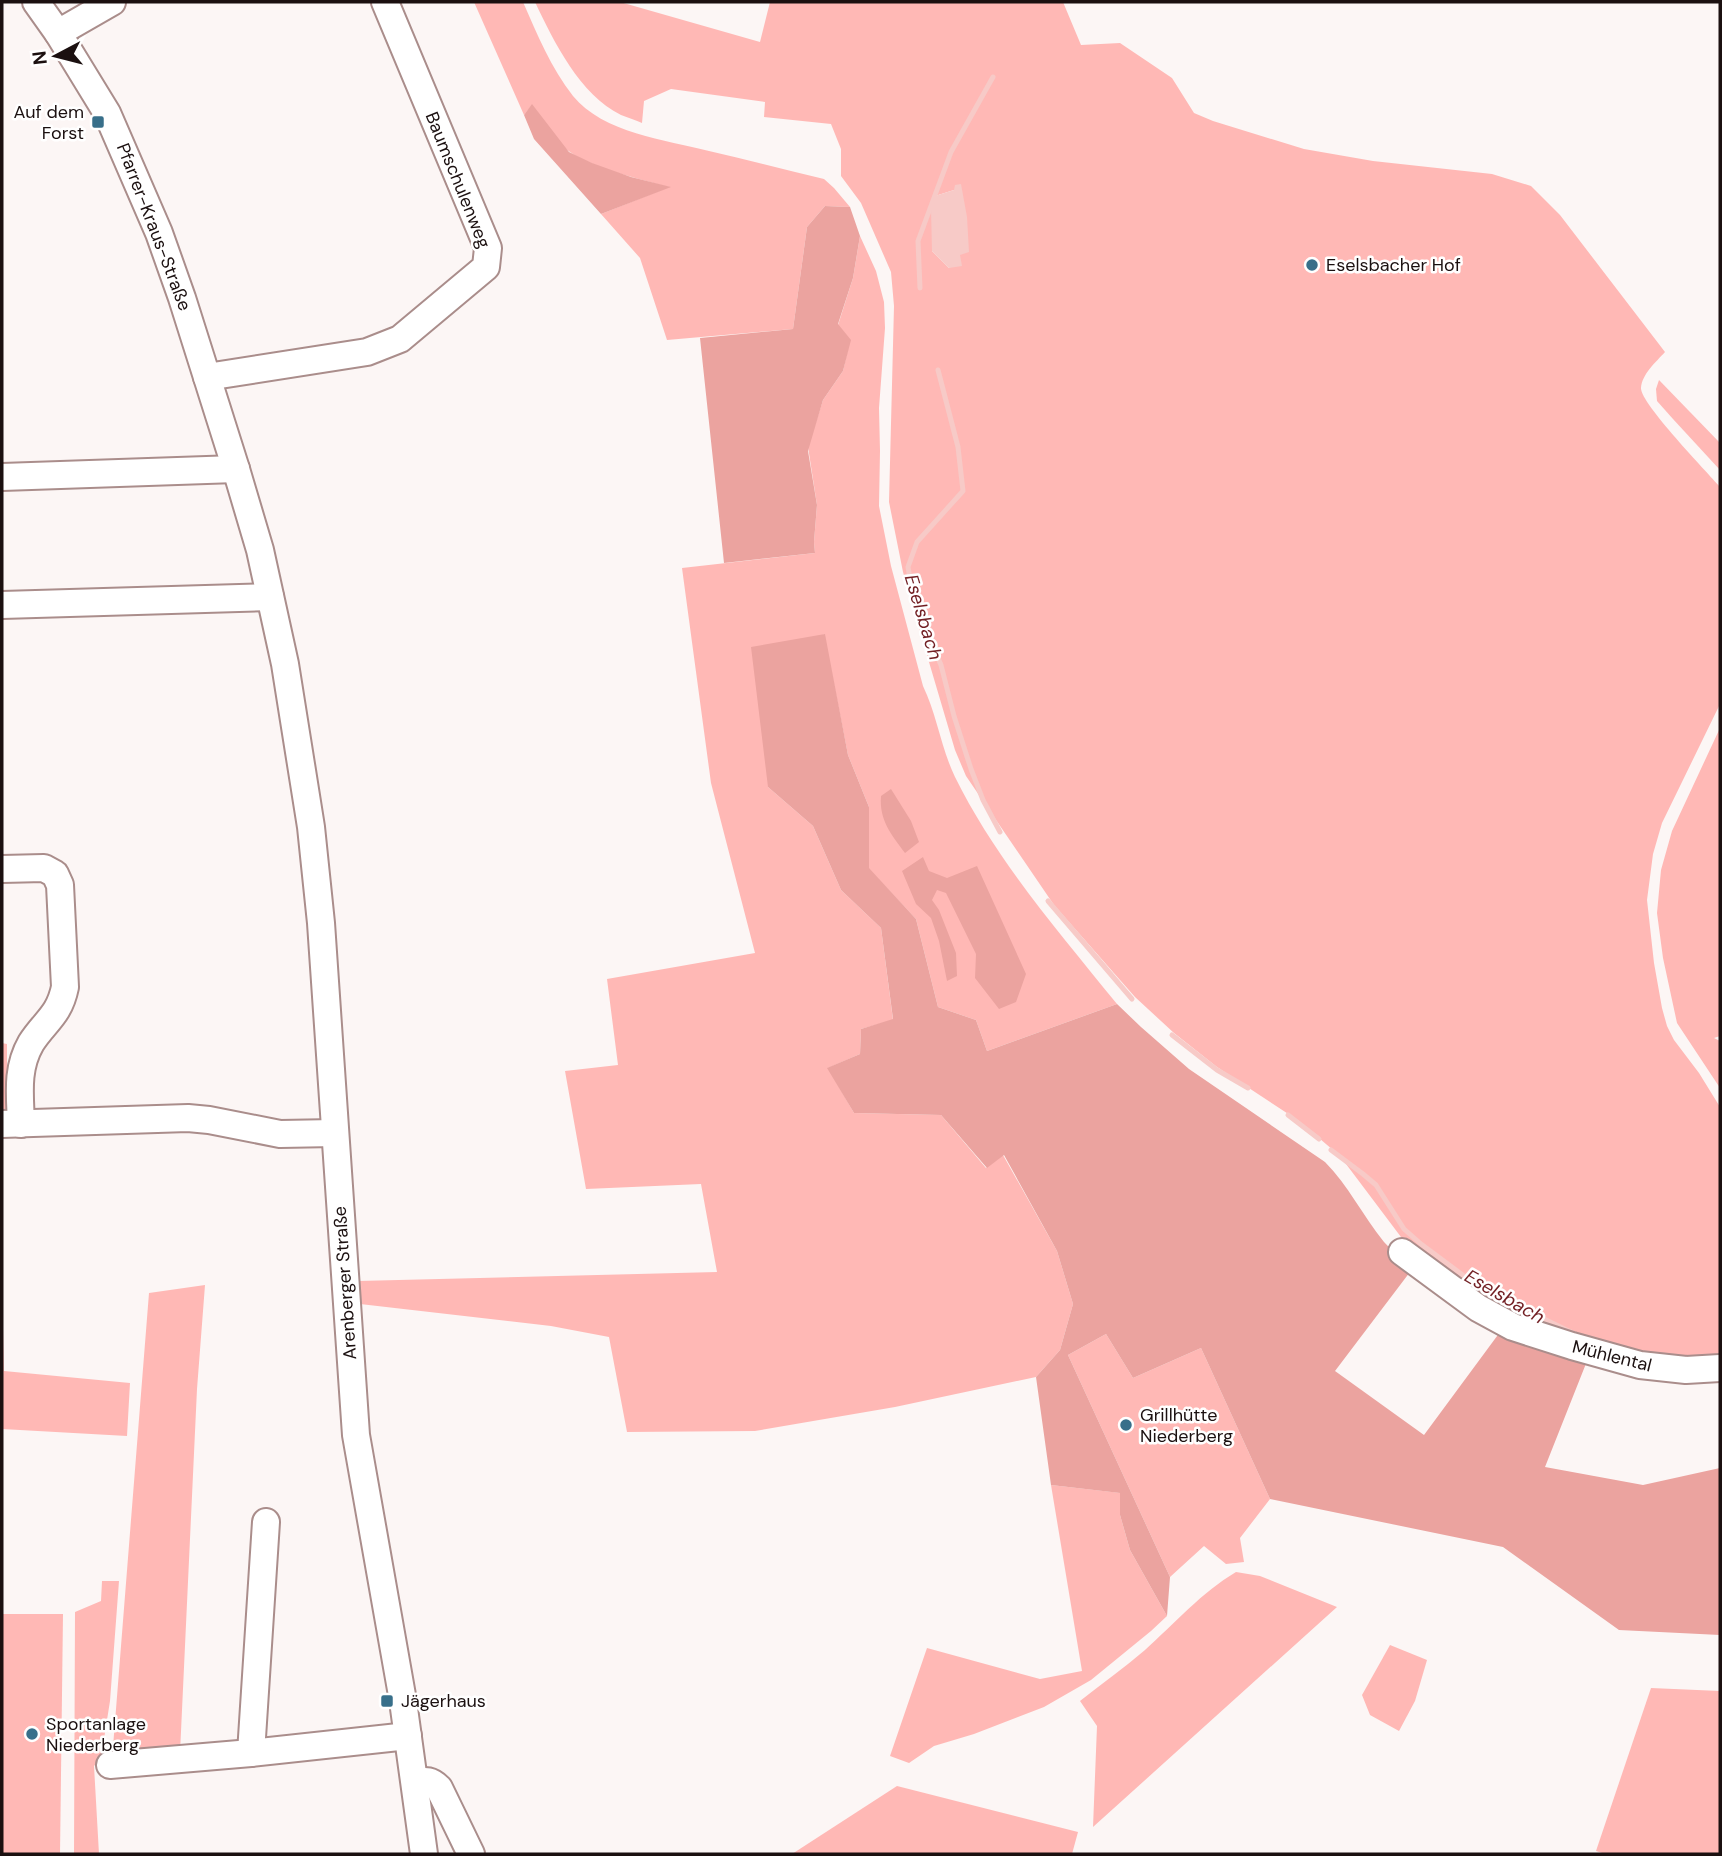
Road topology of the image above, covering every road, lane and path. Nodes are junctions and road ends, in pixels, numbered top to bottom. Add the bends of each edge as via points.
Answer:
1 (36, 2) edge
2 (112, 2) edge
3 (385, 2) edge
4 (58, 33) junction
5 (207, 377) junction
6 (236, 469) junction
7 (2, 477) edge
8 (270, 597) junction
9 (2, 605) edge
10 (311, 827) joint
11 (2, 869) edge
12 (11, 1124) edge
13 (335, 1133) junction
14 (1402, 1253) dead end
15 (1720, 1368) edge
16 (266, 1522) dead end
17 (408, 1736) junction
18 (251, 1753) junction
19 (110, 1765) dead end
20 (415, 1782) junction
21 (424, 1854) edge
22 (471, 1854) edge

1 - 4 street, Pfarrer-Kraus-Straße
2 - 4 street
3 - 5 street, Baumschulenweg via 488,248 486,267 400,339 366,352
4 - 5 street, Pfarrer-Kraus-Straße via 119,137 159,233
5 - 6 street, Pfarrer-Kraus-Straße
6 - 7 street
6 - 8 street, Pfarrer-Kraus-Straße
8 - 9 street
8 - 10 street, Pfarrer-Kraus-Straße
10 - 13 street, Arenberger Straße
11 - 12 street via 44,868 55,874 60,885 65,987 58,1009 22,1062
12 - 13 street via 188,1118 280,1133
13 - 17 street, Arenberger Straße via 356,1435
14 - 15 street, Mühlental via 1478,1308 1514,1327 1640,1365
16 - 18 street
17 - 18 street
17 - 20 street, Arenberger Straße
18 - 19 street
20 - 21 street, Arenberger Straße
20 - 22 street via 426,1780 439,1788

